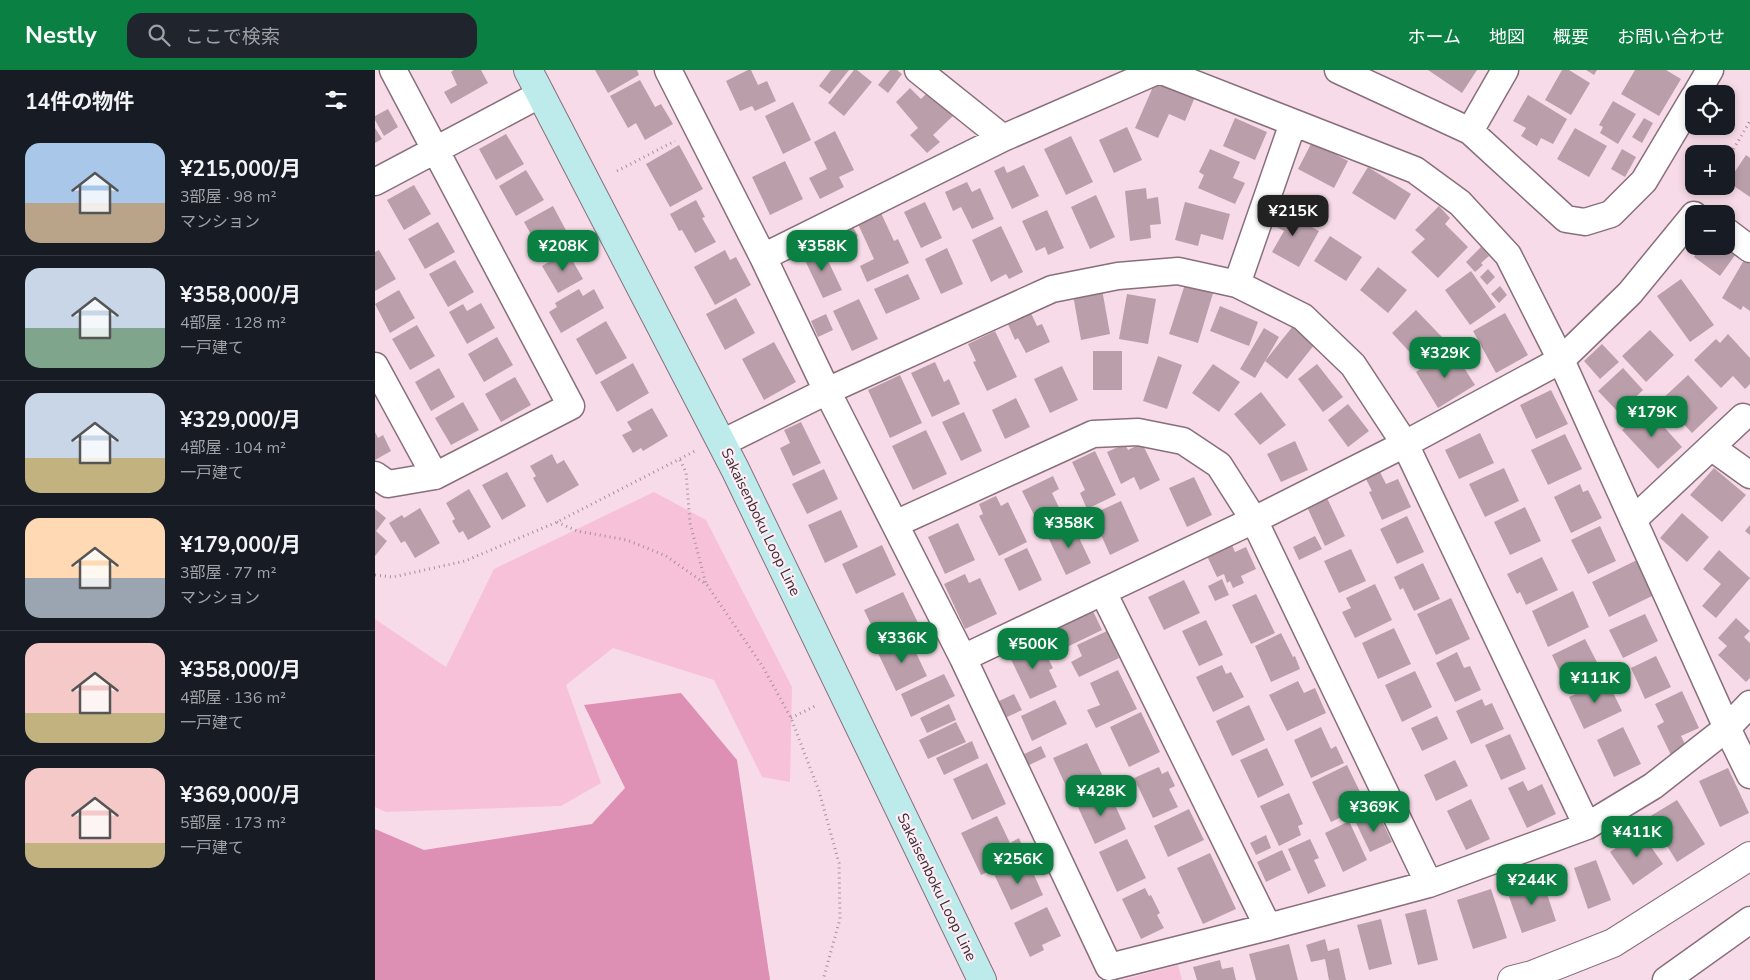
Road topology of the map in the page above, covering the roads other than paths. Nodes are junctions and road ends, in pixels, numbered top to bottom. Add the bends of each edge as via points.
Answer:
1 (393, 70) edge
2 (529, 70) edge
3 (668, 70) edge
4 (918, 70) edge
5 (1338, 70) edge
6 (1505, 70) edge
7 (1710, 70) edge
8 (1701, 85) edge
9 (541, 94) junction
10 (1685, 112) edge
11 (1293, 123) junction
12 (1469, 131) junction
13 (1003, 138) junction
14 (436, 150) junction
15 (375, 182) edge
16 (1685, 226) edge
17 (1735, 238) edge
18 (1750, 249) edge
19 (763, 257) junction
20 (1237, 284) junction
21 (1561, 360) junction
22 (375, 366) edge
23 (827, 391) junction
24 (1743, 417) dead end
25 (721, 441) junction
26 (1405, 444) junction
27 (1711, 447) junction
28 (375, 475) edge
29 (1750, 475) edge
30 (435, 476) junction
31 (1254, 520) junction
32 (1633, 520) junction
33 (895, 524) junction
34 (1103, 592) junction
35 (963, 658) junction
36 (1750, 704) edge
37 (1727, 728) junction
38 (1750, 775) edge
39 (1587, 826) junction
40 (1750, 856) edge
41 (1429, 884) junction
42 (1750, 920) edge
43 (1268, 927) junction
44 (983, 980) edge
45 (1512, 980) edge
46 (1666, 980) edge

1 - 14 street
2 - 9 main road, Sakaisenboku Loop Line
3 - 19 street
4 - 13 street
5 - 12 street
6 - 12 street
7 - 8 street
9 - 14 street
9 - 25 main road, Sakaisenboku Loop Line
10 - 12 street via 1644,181 1611,214 1585,222 1566,219
11 - 13 street via 1159,70
11 - 20 street
11 - 21 street via 1415,170 1460,202 1507,255
13 - 19 street
14 - 15 street
14 - 30 street via 571,406
16 - 21 street via 1630,293
17 - 18 street
19 - 23 street
20 - 23 street via 1178,271 1118,276 1052,289
20 - 26 street via 1303,317 1353,365
21 - 26 street
21 - 32 street
22 - 30 street
23 - 25 street
23 - 33 street
24 - 27 street
25 - 44 main road, Sakaisenboku Loop Line
26 - 31 street
26 - 39 street
27 - 29 street
27 - 32 street
28 - 30 street via 388,484
31 - 33 street via 1219,465 1183,441 1138,432 1093,434
31 - 34 street
31 - 41 street
32 - 37 street
33 - 35 street
34 - 35 street
34 - 43 street
35 - 43 street via 1109,967
36 - 37 street
37 - 38 street
37 - 39 street via 1653,786
39 - 41 street
40 - 45 street via 1613,943
41 - 43 street
42 - 46 street

